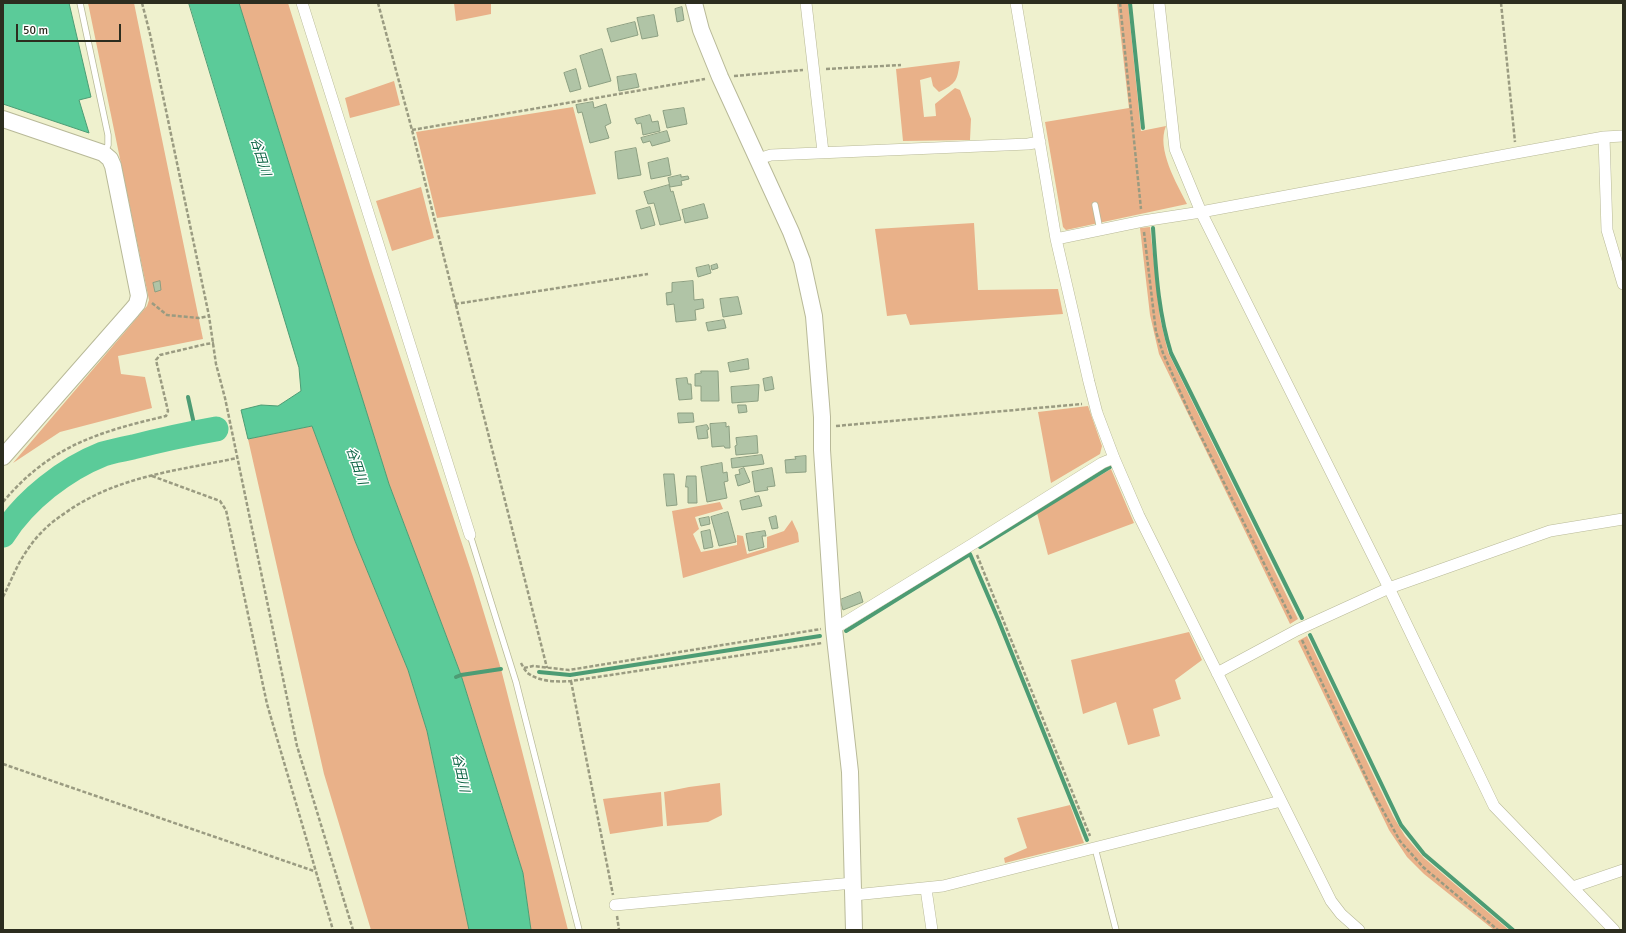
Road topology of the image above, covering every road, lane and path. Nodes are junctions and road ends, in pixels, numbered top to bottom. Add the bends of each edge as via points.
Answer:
1 (80, 3) edge
2 (142, 3) edge
3 (302, 3) edge
4 (378, 3) edge
5 (694, 3) edge
6 (806, 3) edge
7 (1016, 3) edge
8 (1120, 3) edge
9 (1159, 3) edge
10 (1501, 3) edge
11 (711, 78) dead end
12 (3, 119) edge
13 (412, 130) junction
14 (1623, 136) edge
15 (1604, 137) junction
16 (1040, 142) junction
17 (823, 152) junction
18 (103, 153) junction
19 (1516, 153) junction
20 (758, 159) junction
21 (1095, 206) dead end
22 (1142, 212) dead end
23 (1201, 212) junction
24 (1144, 228) dead end
25 (1100, 231) junction
26 (1056, 239) junction
27 (648, 274) dead end
28 (1623, 284) edge
29 (139, 296) junction
30 (455, 304) junction
31 (209, 316) junction
32 (214, 343) junction
33 (1094, 402) junction
34 (822, 428) junction
35 (3, 457) edge
36 (237, 458) junction
37 (1114, 458) junction
38 (152, 476) junction
39 (3, 502) edge
40 (1623, 519) edge
41 (470, 535) joint
42 (971, 545) junction
43 (1389, 588) junction
44 (3, 597) edge
45 (1293, 622) dead end
46 (828, 629) junction
47 (1301, 639) dead end
48 (825, 643) dead end
49 (517, 657) dead end
50 (524, 668) junction
51 (547, 668) junction
52 (1216, 673) junction
53 (571, 681) junction
54 (3, 764) edge
55 (1280, 801) junction
56 (1095, 848) junction
57 (1623, 870) edge
58 (315, 871) junction
59 (1573, 887) junction
60 (854, 889) junction
61 (926, 889) junction
62 (615, 905) junction
63 (333, 930) edge
64 (353, 930) edge
65 (579, 930) edge
66 (619, 930) edge
67 (854, 930) edge
68 (932, 930) edge
69 (1116, 930) edge
70 (1359, 930) edge
71 (1498, 930) edge
72 (1614, 930) edge

1 - 18 lane via 108,135 108,144
2 - 31 path
3 - 41 street
4 - 13 path
5 - 20 street via 720,77
6 - 17 street
7 - 16 street
8 - 22 path
9 - 23 street via 1175,149
10 - 19 path
11 - 13 path
12 - 18 street
13 - 30 path
14 - 15 street
15 - 19 street
15 - 28 street via 1607,230
16 - 17 street
16 - 26 street
17 - 20 street via 771,155
18 - 29 street via 113,166
19 - 23 street
20 - 34 street via 791,232 802,261 810,294 817,348
21 - 25 lane
23 - 25 street
23 - 43 street
24 - 45 path via 1156,332 1163,353 1190,414
25 - 26 street
26 - 33 street
27 - 30 path
29 - 31 path via 149,300 167,315 199,318
29 - 35 street via 132,310
30 - 51 path
31 - 32 path
32 - 36 path via 216,364
32 - 39 path via 160,355 156,360 168,412 166,416 118,428 74,444 24,478
33 - 34 path
33 - 37 street
34 - 46 street
36 - 38 path
36 - 64 path via 297,746
37 - 42 street
37 - 52 street
38 - 44 path via 117,484 95,494 47,526 28,548
38 - 58 path via 220,501 226,510 267,704
40 - 43 street via 1550,531
41 - 65 lane via 516,682
42 - 46 street
42 - 56 path
43 - 52 street via 1297,630
43 - 59 street via 1494,806
46 - 51 path via 569,670
46 - 60 street via 850,772
47 - 71 path via 1375,796 1400,841 1423,867
48 - 53 path
49 - 50 path
50 - 51 path
50 - 53 path via 538,678 557,682
52 - 55 street
53 - 62 path
54 - 58 path
55 - 56 street
55 - 70 street via 1331,901
56 - 61 street
56 - 69 lane
57 - 59 street
58 - 63 path
59 - 72 street
60 - 61 street
60 - 62 street
60 - 67 street
61 - 68 street
62 - 66 path

